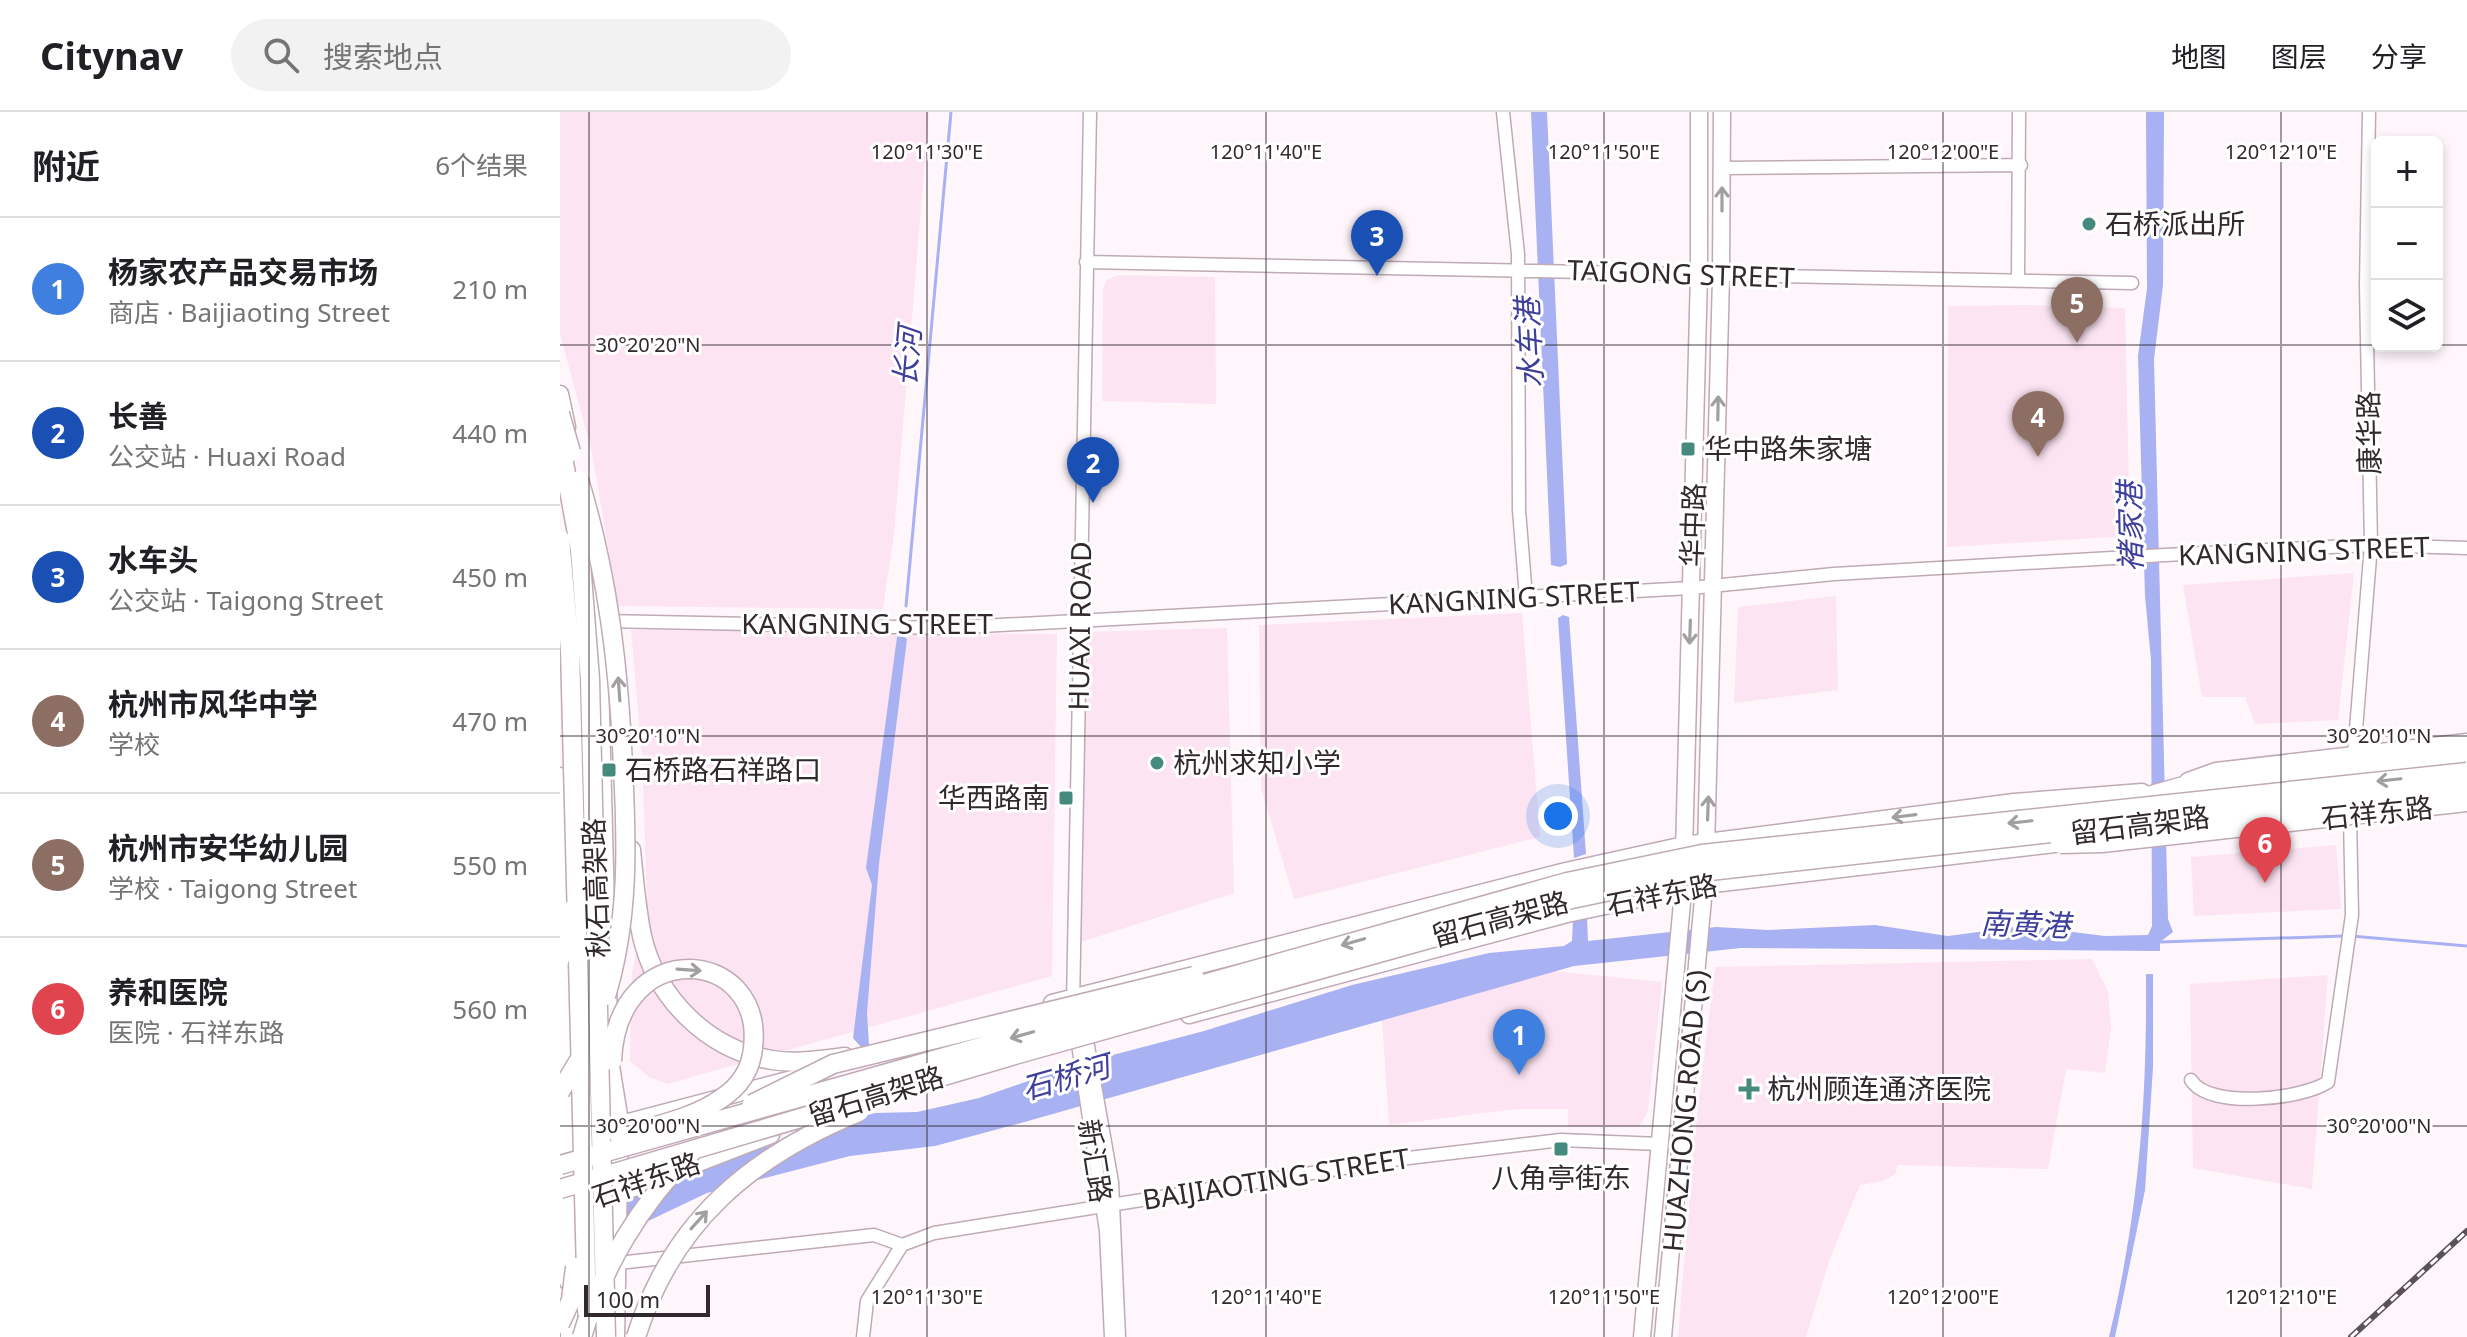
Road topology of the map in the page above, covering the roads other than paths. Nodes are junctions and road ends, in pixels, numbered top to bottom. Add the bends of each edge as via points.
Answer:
1 (1090, 112) edge
2 (1503, 112) edge
3 (1699, 112) edge
4 (1722, 112) edge
5 (2019, 112) edge
6 (2369, 112) edge
7 (2021, 165) junction
8 (1722, 168) junction
9 (1086, 262) junction
10 (1518, 270) junction
11 (1699, 274) junction
12 (1721, 277) junction
13 (2018, 280) junction
14 (2132, 283) dead end
15 (560, 394) edge
16 (560, 414) edge
17 (560, 441) edge
18 (560, 539) edge
19 (2371, 545) junction
20 (2467, 548) edge
21 (1714, 586) junction
22 (1691, 588) junction
23 (1526, 597) junction
24 (560, 620) edge
25 (595, 620) junction
26 (1080, 622) junction
27 (2467, 742) edge
28 (2354, 754) junction
29 (2467, 754) edge
30 (2467, 772) edge
31 (560, 776) edge
32 (2467, 787) edge
33 (625, 795) junction
34 (2467, 802) edge
35 (2074, 816) junction
36 (2350, 817) junction
37 (573, 825) junction
38 (1706, 842) junction
39 (1684, 845) junction
40 (1929, 849) junction
41 (1705, 885) junction
42 (1684, 890) junction
43 (1313, 953) junction
44 (560, 959) edge
45 (1073, 996) junction
46 (1084, 1050) junction
47 (868, 1054) junction
48 (1018, 1054) junction
49 (2191, 1080) dead end
50 (560, 1092) edge
51 (620, 1121) junction
52 (563, 1144) edge
53 (1660, 1144) junction
54 (560, 1165) edge
55 (582, 1168) junction
56 (621, 1195) junction
57 (563, 1202) edge
58 (1108, 1204) junction
59 (613, 1233) junction
60 (902, 1245) junction
61 (618, 1263) junction
62 (560, 1324) edge
63 (569, 1337) edge
64 (585, 1337) edge
65 (606, 1337) edge
66 (616, 1337) edge
67 (636, 1337) edge
68 (863, 1337) edge
69 (1111, 1337) edge
70 (1119, 1337) edge
71 (1642, 1337) edge
72 (1663, 1337) edge

1 - 9 street, HUAXI ROAD
2 - 10 street
3 - 11 main road, 华中路
4 - 8 main road, 华中路
5 - 7 street
6 - 19 street, 康华路
7 - 8 street
7 - 13 street
12 -> 8 main road, 华中路
9 - 10 street, TAIGONG STREET
9 - 26 street, HUAXI ROAD
10 - 11 street, TAIGONG STREET
10 - 23 street via 1519,510
11 - 12 street, TAIGONG STREET
11 - 22 main road, 华中路
12 - 13 street, TAIGONG STREET
21 -> 12 main road, 华中路
13 - 14 street, TAIGONG STREET
15 - 25 main road
33 -> 16 highway, bridge via 612,622 596,539
17 - 59 highway, 秋石高架路, bridge via 580,550 590,679
18 - 37 highway, 秋石高架路, bridge via 570,650
19 - 20 street, KANGNING STREET
19 - 21 street, KANGNING STREET via 1834,574
19 - 28 street, 康华路
21 - 22 street, KANGNING STREET
38 -> 21 main road, 华中路
22 - 23 street, KANGNING STREET
22 -> 39 main road, 华中路
23 - 26 street, KANGNING STREET
24 - 25 street, KANGNING STREET
25 - 26 street, KANGNING STREET via 945,628
25 - 51 main road via 610,1060
26 - 45 street, HUAXI ROAD
27 - 28 main road, 石祥东路
28 -> 38 main road, 石祥东路 via 2216,771 2148,792 2014,802
29 - 35 highway, bridge via 2187,785
30 -> 35 highway, 留石高架路, bridge
31 - 52 main road
32 - 40 highway, 留石高架路, bridge
33 - 47 highway, bridge via 642,936 672,1002 715,1038 761,1057 811,1061
33 - 50 highway, bridge via 625,901 619,952 597,1022
34 - 36 main road, 石祥东路
34 - 40 highway, bridge via 2102,843
35 -> 43 highway, 留石高架路, bridge via 1702,854 1567,882
36 - 41 main road, 石祥东路, bridge
36 - 49 street via 2352,915 2328,1082 2317,1090 2270,1099 2208,1092
37 - 44 highway, bridge
37 - 55 highway, bridge
38 - 39 main road, 石祥东路
38 - 41 main road, 华中路
39 - 42 main road, 华中路
39 - 45 main road, 石祥东路
40 - 48 highway, 留石高架路, bridge via 1701,872 1572,899
41 - 42 main road, 石祥东路
41 - 72 main road, HUAZHONG ROAD (S)
42 - 46 main road, 石祥东路 via 1567,914
42 - 53 main road, HUAZHONG ROAD (S)
43 - 47 highway, bridge via 1149,984
43 -> 54 highway, 留石高架路, bridge
45 - 46 street, 新汇路
45 - 51 main road, 石祥东路 via 871,1060
46 - 56 main road, 石祥东路 via 769,1135
46 - 58 street, 新汇路
47 - 64 highway, bridge via 812,1072 760,1099 700,1143 634,1223 598,1292
48 - 57 highway, 留石高架路, bridge via 646,1164
67 -> 48 highway, bridge via 651,1293 673,1253 703,1214 760,1163 829,1124
51 - 52 main road, 石祥东路
51 - 56 main road
52 - 57 main road
59 -> 52 highway, bridge via 613,1147 612,1134 611,1094 613,1041 626,1002 646,982 674,969 704,971 738,991 752,1018 754,1041 748,1068 731,1092 689,1115 617,1137 603,1141 589,1145
53 - 58 street, BAIJIAOTING STREET via 1546,1142
53 - 71 main road, HUAZHONG ROAD (S)
55 - 62 highway, bridge via 574,1287
55 - 64 highway, bridge
56 - 57 main road, 石祥东路
56 - 59 main road
57 - 63 main road
58 - 60 street, BAIJIAOTING STREET via 934,1233
58 - 69 street, 新汇路
58 - 70 street, 新汇路
59 - 61 main road
59 - 65 highway, 秋石高架路, bridge
60 - 61 street via 874,1235
60 - 68 street via 867,1301
61 - 66 main road

